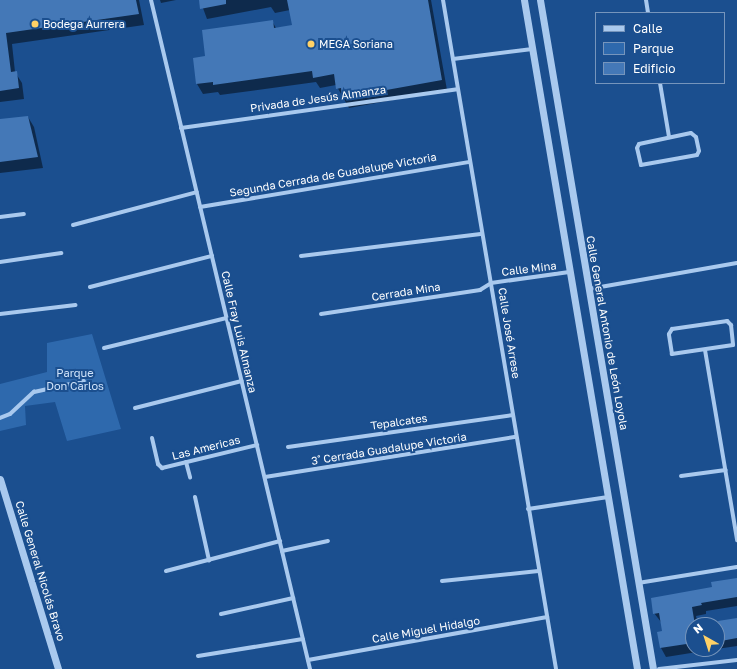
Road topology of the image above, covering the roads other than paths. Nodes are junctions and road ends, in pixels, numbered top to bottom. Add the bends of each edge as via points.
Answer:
1 (151, 0) edge
2 (443, 0) edge
3 (524, 0) edge
4 (540, 0) edge
5 (646, 0) edge
6 (648, 12) edge
7 (532, 49) junction
8 (453, 59) junction
9 (660, 84) edge
10 (457, 89) junction
11 (181, 128) junction
12 (669, 137) junction
13 (468, 162) junction
14 (196, 192) junction
15 (200, 207) junction
16 (24, 214) dead end
17 (0, 217) edge
18 (73, 225) dead end
19 (481, 234) junction
20 (61, 253) dead end
21 (212, 256) junction
22 (301, 256) dead end
23 (0, 262) edge
24 (737, 264) edge
25 (570, 272) junction
26 (491, 283) junction
27 (90, 287) dead end
28 (589, 289) junction
29 (75, 305) dead end
30 (0, 314) edge
31 (321, 314) dead end
32 (226, 318) junction
33 (104, 348) dead end
34 (705, 350) junction
35 (84, 381) dead end
36 (242, 381) junction
37 (135, 408) dead end
38 (513, 415) junction
39 (0, 418) edge
40 (516, 437) junction
41 (152, 438) dead end
42 (257, 445) junction
43 (288, 447) dead end
44 (186, 462) junction
45 (726, 470) junction
46 (681, 476) dead end
47 (190, 477) dead end
48 (264, 477) junction
49 (0, 479) edge
50 (196, 497) dead end
51 (608, 497) junction
52 (528, 509) junction
53 (737, 540) edge
54 (280, 541) junction
55 (328, 541) dead end
56 (282, 551) junction
57 (209, 560) junction
58 (737, 566) edge
59 (538, 571) junction
60 (166, 572) dead end
61 (442, 581) dead end
62 (638, 583) junction
63 (293, 598) junction
64 (221, 614) dead end
65 (547, 617) junction
66 (303, 639) junction
67 (198, 656) dead end
68 (308, 660) junction
69 (737, 660) edge
70 (58, 669) edge
71 (310, 669) edge
72 (556, 669) edge
73 (637, 669) edge
74 (653, 669) edge
75 (659, 669) edge

1 - 11 street, Calle Fray Luis Almanza
2 - 8 street, Calle José Arrese
3 - 7 street
4 - 28 street, Calle General Antonio de León Loyola
5 - 6 street
7 - 8 street
7 - 25 street
8 - 10 street, Calle José Arrese
9 - 12 street
10 - 11 street, Privada de Jesús Almanza
10 - 13 street, Calle José Arrese
11 - 14 street, Calle Fray Luis Almanza
12 - 12 street via 638,145 641,165 699,153 693,134
13 - 15 street, Segunda Cerrada de Guadalupe Victoria
13 - 19 street, Calle José Arrese
14 - 15 street, Calle Fray Luis Almanza
14 - 18 street
15 - 21 street, Calle Fray Luis Almanza
16 - 17 street
19 - 22 street
19 - 26 street, Calle José Arrese
20 - 23 street
21 - 27 street
21 - 32 street, Calle Fray Luis Almanza
24 - 28 street
25 - 26 street, Calle Mina
25 - 51 street
26 - 31 street, Cerrada Mina via 480,290
26 - 38 street, Calle José Arrese
28 - 62 street, Calle General Antonio de León Loyola
29 - 30 street
32 - 33 street
32 - 36 street, Calle Fray Luis Almanza
34 - 34 street via 672,354 671,330 729,322 733,345
34 - 45 street
35 - 39 street via 34,392 10,414
36 - 37 street
36 - 42 street, Calle Fray Luis Almanza
38 - 40 street, Calle José Arrese
38 - 43 street, Tepalcates
40 - 48 street, 3˚ Cerrada Guadalupe Victoria
40 - 52 street, Calle José Arrese
41 - 44 street, Las Americas via 160,468
42 - 44 street, Las Americas
42 - 48 street, Calle Fray Luis Almanza
44 - 47 street
45 - 46 street
45 - 53 street
48 - 54 street, Calle Fray Luis Almanza
49 - 70 street, Calle General Nicolás Bravo
50 - 57 street
51 - 52 street
51 - 73 street
52 - 59 street, Calle José Arrese
54 - 56 street, Calle Fray Luis Almanza
54 - 57 street
55 - 56 street
56 - 63 street, Calle Fray Luis Almanza
57 - 60 street
58 - 62 street
59 - 61 street
59 - 65 street, Calle José Arrese
62 - 74 street, Calle General Antonio de León Loyola
63 - 64 street
63 - 66 street, Calle Fray Luis Almanza
65 - 68 street, Calle Miguel Hidalgo
65 - 72 street, Calle José Arrese
66 - 67 street
66 - 68 street, Calle Fray Luis Almanza
68 - 71 street, Calle Fray Luis Almanza
69 - 75 street

